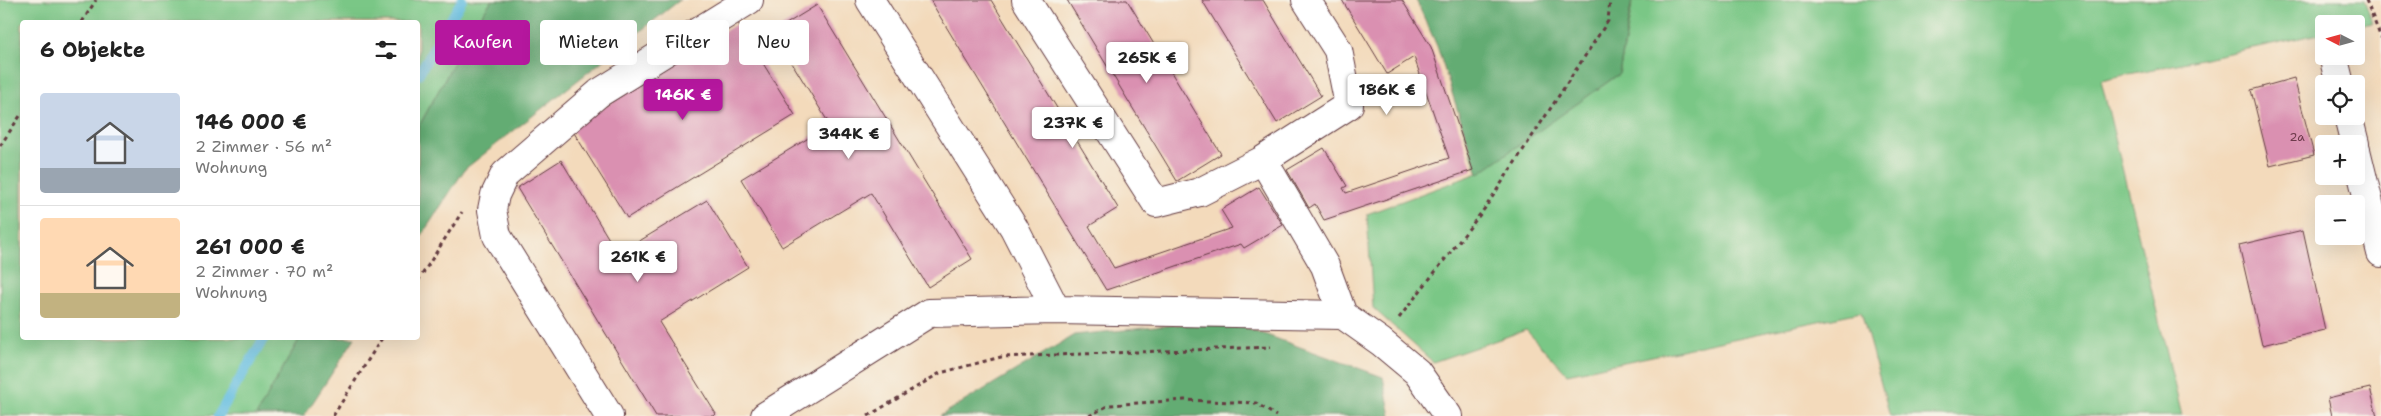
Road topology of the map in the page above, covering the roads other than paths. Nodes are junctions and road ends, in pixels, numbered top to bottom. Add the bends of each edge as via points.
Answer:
1 (749, 0) edge
2 (870, 0) edge
3 (1026, 0) edge
4 (1306, 0) edge
5 (1263, 160) junction
6 (2364, 185) edge
7 (2381, 253) edge
8 (1056, 310) junction
9 (1343, 315) junction
10 (609, 416) edge
11 (765, 416) edge
12 (1448, 416) edge

1 - 10 street via 599,93 505,174 495,195 492,210 497,236
2 - 8 street via 1014,228
3 - 5 street via 1156,203 1200,192
4 - 5 street via 1338,50 1349,105
5 - 9 street via 1325,266
6 - 7 street
8 - 9 street
8 - 11 street via 930,313
9 - 12 street via 1417,372

